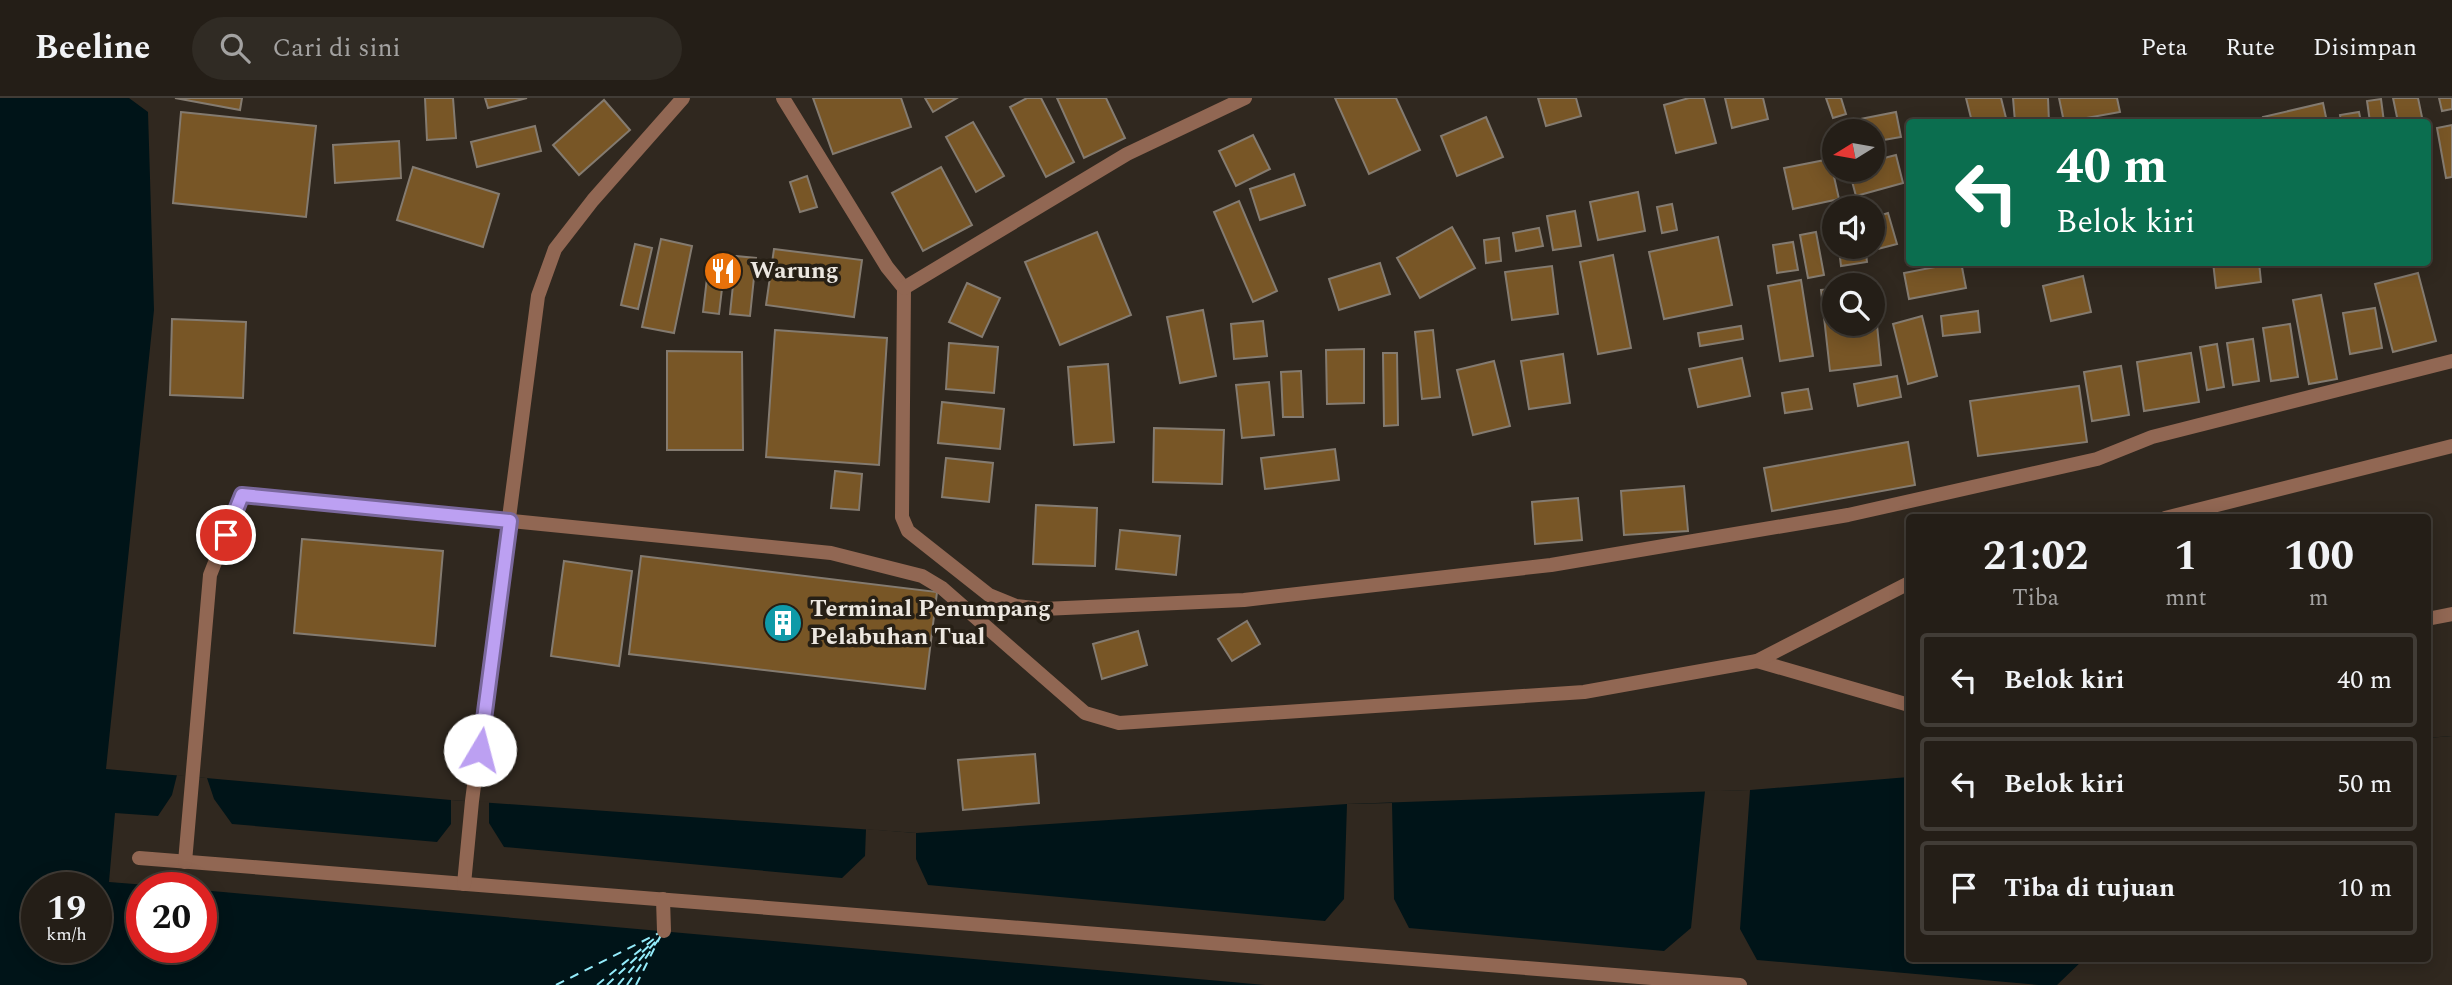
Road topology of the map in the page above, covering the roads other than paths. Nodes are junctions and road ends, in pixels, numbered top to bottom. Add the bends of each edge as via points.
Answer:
1 (684, 98) edge
2 (783, 98) edge
3 (1245, 98) edge
4 (904, 288) junction
5 (2452, 361) edge
6 (2452, 446) edge
7 (2215, 512) edge
8 (510, 521) junction
9 (1906, 585) edge
10 (2452, 614) edge
11 (2431, 618) edge
12 (1757, 661) junction
13 (1906, 704) edge
14 (139, 858) dead end
15 (186, 862) junction
16 (464, 884) junction
17 (663, 899) junction
18 (664, 931) dead end
19 (1740, 985) edge

1 - 8 street via 555,249 538,296
2 - 4 street
3 - 4 street via 1128,154
4 - 5 street via 902,517 908,531 989,595 1016,607 1043,609 1244,600 1524,569 1848,515 2076,464 2152,437
6 - 7 street
8 - 12 street via 831,553 922,576 942,588 1085,713 1119,723 1584,692
8 - 15 street via 242,495 211,575
8 - 16 street
9 - 12 street
10 - 11 street
12 - 13 street
14 - 15 street
15 - 16 street
16 - 17 street
17 - 18 street
17 - 19 street

